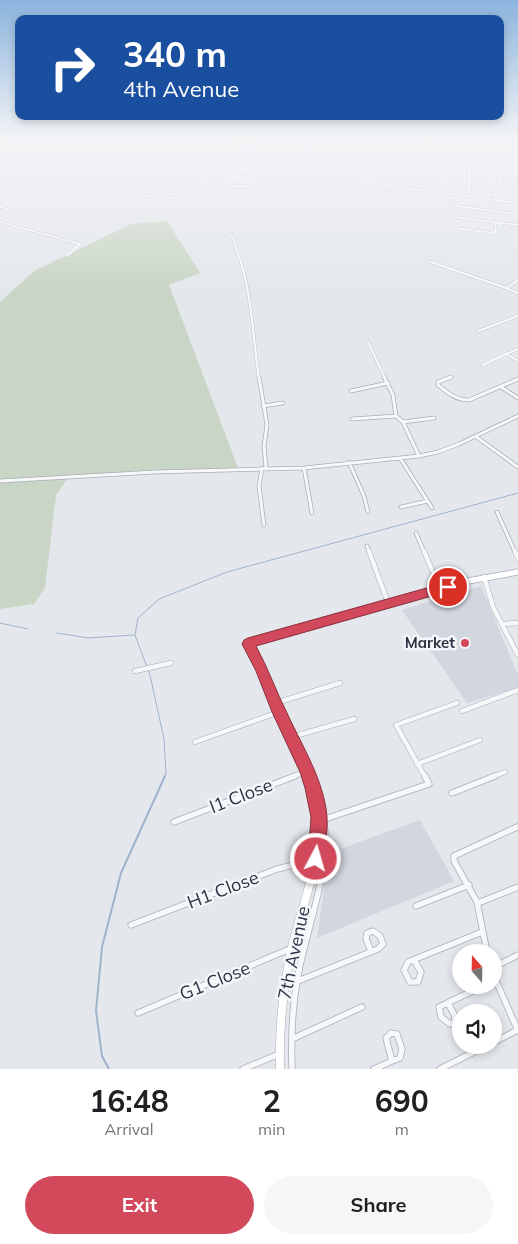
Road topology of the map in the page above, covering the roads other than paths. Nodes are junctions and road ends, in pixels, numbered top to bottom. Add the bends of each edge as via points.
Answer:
1 (181, 190) edge
2 (211, 190) edge
3 (361, 190) edge
4 (387, 190) edge
5 (408, 190) edge
6 (469, 190) edge
7 (496, 190) edge
8 (358, 194) dead end
9 (213, 195) dead end
10 (138, 197) dead end
11 (469, 197) junction
12 (383, 201) dead end
13 (496, 201) junction
14 (518, 203) edge
15 (449, 206) dead end
16 (0, 207) edge
17 (517, 214) edge
18 (0, 215) edge
19 (455, 216) dead end
20 (0, 222) edge
21 (495, 222) junction
22 (518, 225) edge
23 (455, 228) dead end
24 (231, 235) dead end
25 (67, 256) dead end
26 (431, 262) dead end
27 (518, 280) edge
28 (506, 288) junction
29 (518, 293) edge
30 (518, 316) edge
31 (478, 331) dead end
32 (368, 342) dead end
33 (518, 349) edge
34 (506, 354) junction
35 (518, 361) edge
36 (482, 365) dead end
37 (451, 377) dead end
38 (518, 379) edge
39 (388, 383) junction
40 (501, 387) junction
41 (351, 391) dead end
42 (518, 398) edge
43 (283, 403) dead end
44 (263, 406) junction
45 (396, 416) junction
46 (518, 416) edge
47 (434, 418) dead end
48 (352, 419) dead end
49 (403, 422) junction
50 (475, 436) junction
51 (420, 456) junction
52 (400, 458) junction
53 (349, 462) junction
54 (518, 467) edge
55 (264, 468) junction
56 (304, 468) junction
57 (0, 481) edge
58 (428, 501) junction
59 (402, 508) dead end
60 (432, 508) dead end
61 (368, 512) dead end
62 (497, 512) dead end
63 (312, 514) dead end
64 (264, 526) dead end
65 (416, 533) dead end
66 (368, 546) dead end
67 (518, 558) edge
68 (518, 572) edge
69 (484, 577) junction
70 (440, 589) junction
71 (388, 603) junction
72 (518, 623) edge
73 (502, 624) junction
74 (518, 654) edge
75 (171, 663) dead end
76 (263, 670) junction
77 (136, 671) dead end
78 (340, 683) dead end
79 (518, 690) edge
80 (279, 702) junction
81 (457, 703) dead end
82 (279, 712) junction
83 (462, 712) dead end
84 (354, 719) dead end
85 (295, 736) junction
86 (480, 740) dead end
87 (195, 742) dead end
88 (417, 764) junction
89 (308, 771) junction
90 (505, 772) dead end
91 (452, 794) dead end
92 (325, 819) junction
93 (174, 822) dead end
94 (516, 827) dead end
95 (316, 859) junction
96 (469, 884) junction
97 (518, 887) edge
98 (478, 904) junction
99 (416, 906) dead end
100 (132, 925) dead end
101 (482, 932) junction
102 (486, 944) edge
103 (292, 948) junction
104 (371, 951) dead end
105 (518, 955) edge
106 (414, 960) dead end
107 (502, 963) edge
108 (298, 981) junction
109 (466, 994) edge
110 (501, 994) edge
111 (448, 1003) dead end
112 (362, 1007) dead end
113 (138, 1013) dead end
114 (502, 1038) edge
115 (292, 1039) junction
116 (279, 1054) junction
117 (470, 1054) edge
118 (392, 1062) dead end
119 (244, 1069) edge
120 (280, 1069) edge
121 (292, 1069) edge
122 (374, 1069) edge
123 (440, 1069) edge

1 - 10 street via 182,193
2 - 9 street
3 - 8 street
4 - 12 street
5 - 11 street
6 - 11 street
7 - 13 street
11 - 13 street
13 - 14 street
14 - 17 street
15 - 17 street
16 - 18 street via 8,209
19 - 21 street
20 - 25 street via 80,244
21 - 22 street
21 - 23 street via 496,232 492,233
24 - 44 street via 240,257 251,312
26 - 28 street
27 - 28 street
28 - 29 street
30 - 31 street
32 - 39 street
33 - 34 street
34 - 35 street
34 - 36 street
37 - 40 street via 438,382 438,385 456,399 469,400
38 - 40 street
39 - 41 street
39 - 45 street
40 - 42 street
43 - 44 street
44 - 55 street via 267,427
45 - 48 street
45 - 49 street
46 - 50 street
47 - 49 street
49 - 51 street
50 - 51 street
50 - 54 street
51 - 52 street
52 - 53 street
52 - 58 street
53 - 56 street
53 - 61 street
55 - 56 street
55 - 57 street
55 - 64 street via 259,486
56 - 63 street
58 - 59 street
58 - 60 street
62 - 67 street
65 - 70 street
66 - 71 street
68 - 69 main road
69 - 70 main road
69 - 73 street
70 - 71 main road
71 - 76 main road, 7th Avenue via 248,644
72 - 73 street
73 - 74 street
75 - 77 street
76 - 80 street
76 - 82 main road, 7th Avenue
78 - 80 street
79 - 83 street
80 - 85 street
81 - 88 street via 396,725
82 - 87 street
82 - 89 main road, 7th Avenue
84 - 85 street
85 - 92 street
86 - 88 street
88 - 92 street via 429,784
89 - 93 street, I1 Close
89 - 95 main road, 7th Avenue via 319,817
90 - 91 street
92 - 108 street via 322,870
94 - 96 street via 454,856
95 - 100 street, H1 Close via 277,869
95 - 103 main road, 7th Avenue
96 - 98 street
96 - 99 street
97 - 98 street
98 - 101 street
101 - 102 street
101 - 106 street
103 - 113 street, G1 Close
103 - 116 main road, 7th Avenue
104 - 108 street
105 - 107 street
108 - 115 street
109 - 111 street
110 - 114 street via 518,1030
112 - 115 street
115 - 121 street
116 - 119 street
116 - 120 main road, 7th Avenue
117 - 123 street
118 - 122 street

